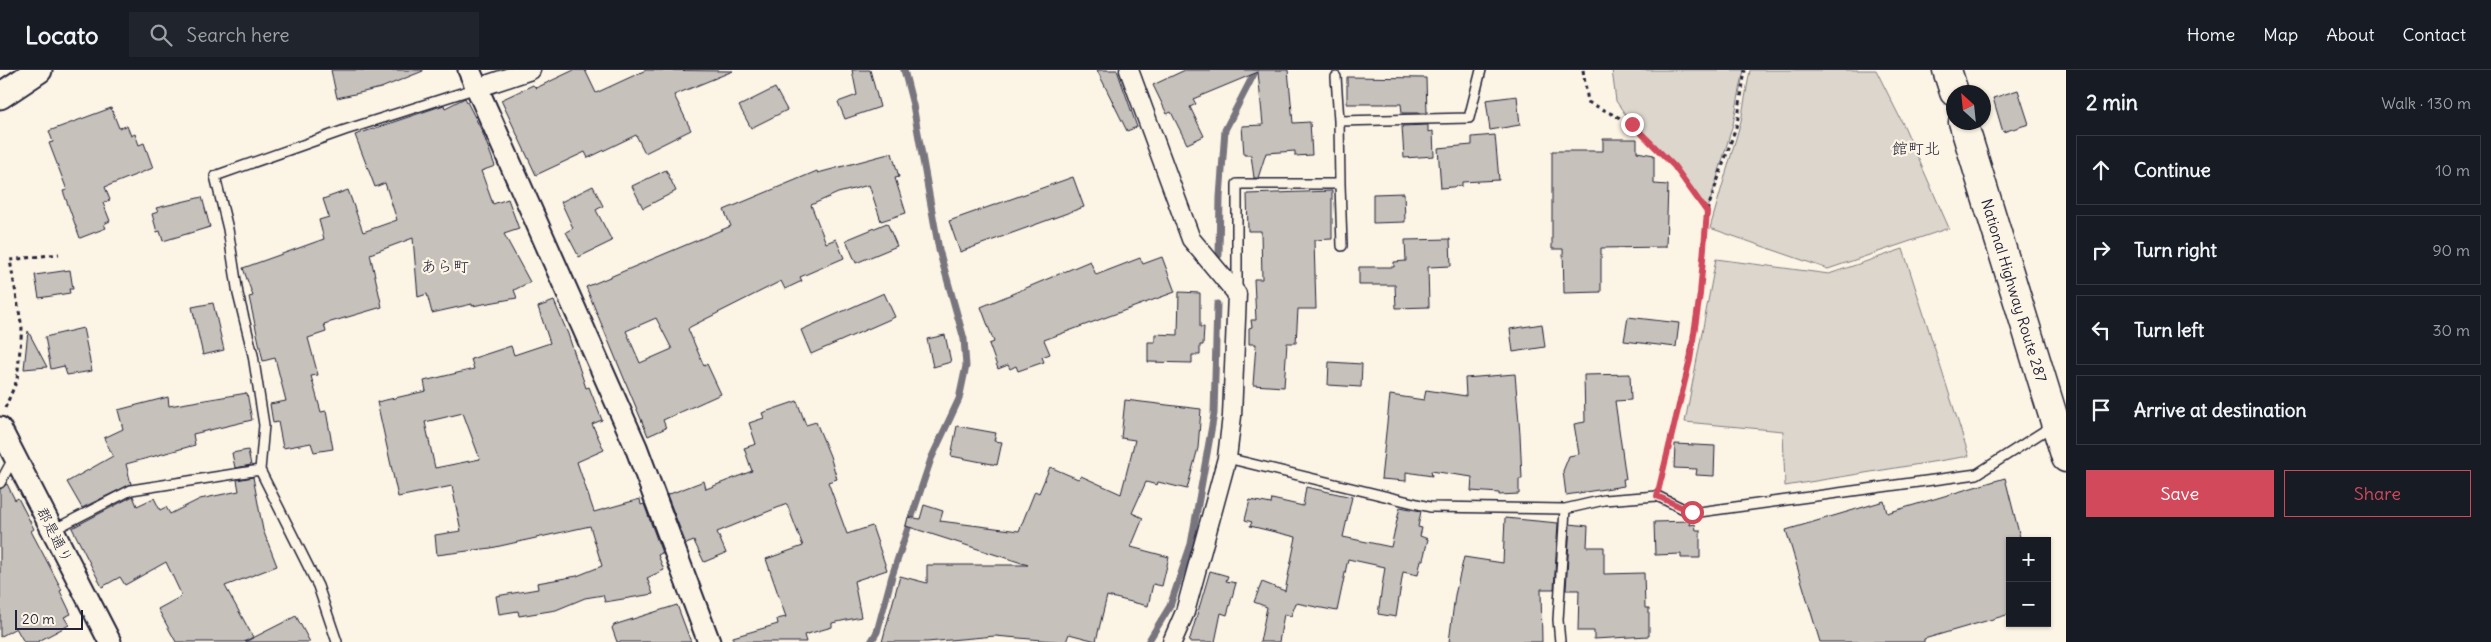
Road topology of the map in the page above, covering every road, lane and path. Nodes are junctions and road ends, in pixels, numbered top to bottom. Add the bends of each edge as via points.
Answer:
1 (39, 70) edge
2 (531, 70) edge
3 (1129, 70) edge
4 (1481, 70) edge
5 (1583, 70) edge
6 (1745, 70) edge
7 (1947, 70) edge
8 (1336, 77) dead end
9 (473, 79) edge
10 (1952, 85) edge
11 (0, 96) edge
12 (1338, 121) junction
13 (1965, 130) edge
14 (1340, 184) junction
15 (1707, 212) junction
16 (1342, 246) dead end
17 (59, 254) dead end
18 (1237, 294) junction
19 (2, 420) edge
20 (2055, 423) junction
21 (14, 456) junction
22 (1227, 458) junction
23 (2066, 458) edge
24 (260, 470) junction
25 (0, 483) edge
26 (1657, 496) junction
27 (1565, 509) junction
28 (52, 530) junction
29 (110, 642) edge
30 (337, 642) edge
31 (708, 642) edge
32 (1172, 642) edge
33 (1560, 642) edge

1 - 11 main road
2 - 9 street
3 - 18 street via 1191,240
4 - 12 lane via 1469,118
5 - 15 path via 1588,102 1632,124 1674,166
6 - 15 path via 1737,124
7 - 10 highway
8 - 12 lane
9 - 24 lane via 345,130 215,176 253,355 264,425
9 - 31 street via 636,447
12 - 14 lane
13 - 20 highway, National Highway Route 287
14 - 16 lane
14 - 18 lane via 1237,184
15 - 26 path via 1690,360
17 - 19 path via 10,260 22,328 17,380
18 - 22 street
19 - 21 street, 郡是通り
20 - 23 highway, National Highway Route 287
20 - 26 lane via 1977,474 1692,512
21 - 25 lane
21 - 28 street, 郡是通り
22 - 27 lane via 1430,507
22 - 32 street via 1185,612
24 - 28 lane via 131,490
24 - 30 lane via 318,586
26 - 27 lane via 1604,500
27 - 33 lane via 1558,620
28 - 29 street, 郡是通り

